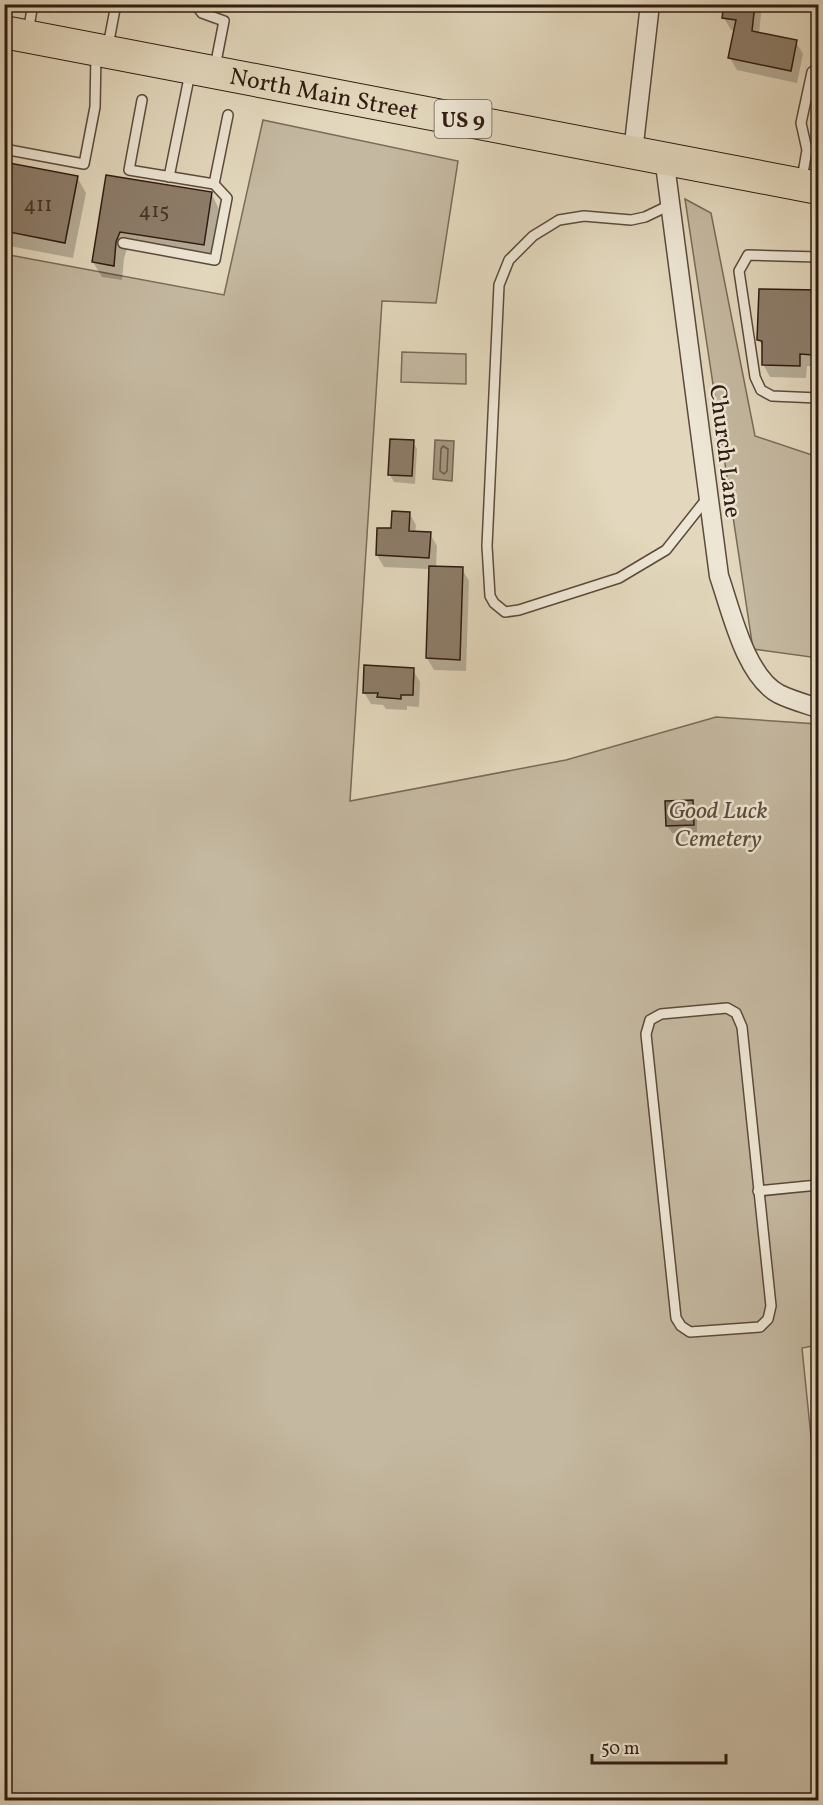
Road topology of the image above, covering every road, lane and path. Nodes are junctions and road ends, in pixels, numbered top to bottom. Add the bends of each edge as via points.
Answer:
1 (33, 4) edge
2 (116, 4) edge
3 (195, 4) edge
4 (650, 4) edge
5 (16, 34) edge
6 (102, 50) junction
7 (819, 67) edge
8 (203, 70) junction
9 (142, 100) dead end
10 (228, 115) dead end
11 (4, 149) edge
12 (807, 150) junction
13 (633, 152) junction
14 (819, 152) edge
15 (664, 157) junction
16 (169, 177) junction
17 (214, 184) junction
18 (810, 186) edge
19 (670, 205) junction
20 (123, 243) dead end
21 (819, 257) edge
22 (819, 398) edge
23 (708, 496) junction
24 (819, 708) edge
25 (819, 1185) edge
26 (758, 1191) junction

1 - 5 lane
2 - 6 lane
3 - 8 lane via 202,13 224,21
4 - 13 street
5 - 6 highway, North Main Street / US 9
6 - 8 highway, North Main Street / US 9
6 - 11 lane via 84,164
7 - 12 lane via 812,72 801,123
8 - 13 highway, North Main Street / US 9
8 - 16 lane
9 - 16 lane via 129,170
10 - 17 lane
12 - 14 lane
12 - 18 lane
13 - 15 highway, North Main Street / US 9
15 - 18 highway, North Main Street / US 9
15 - 19 street, Church Lane
16 - 17 lane
17 - 20 lane via 227,198 215,260
19 - 23 street, Church Lane
19 - 23 lane via 631,220 584,216 559,220 533,236 509,260 499,285 488,546 490,596 505,612 619,578 666,550
21 - 22 lane via 748,255 739,271 755,377 761,390 772,396
23 - 24 street, Church Lane via 718,576 752,663 778,693
25 - 26 lane
26 - 26 lane via 771,1306 768,1319 760,1327 690,1332 676,1318 646,1034 650,1020 661,1014 727,1008 736,1013 742,1027

